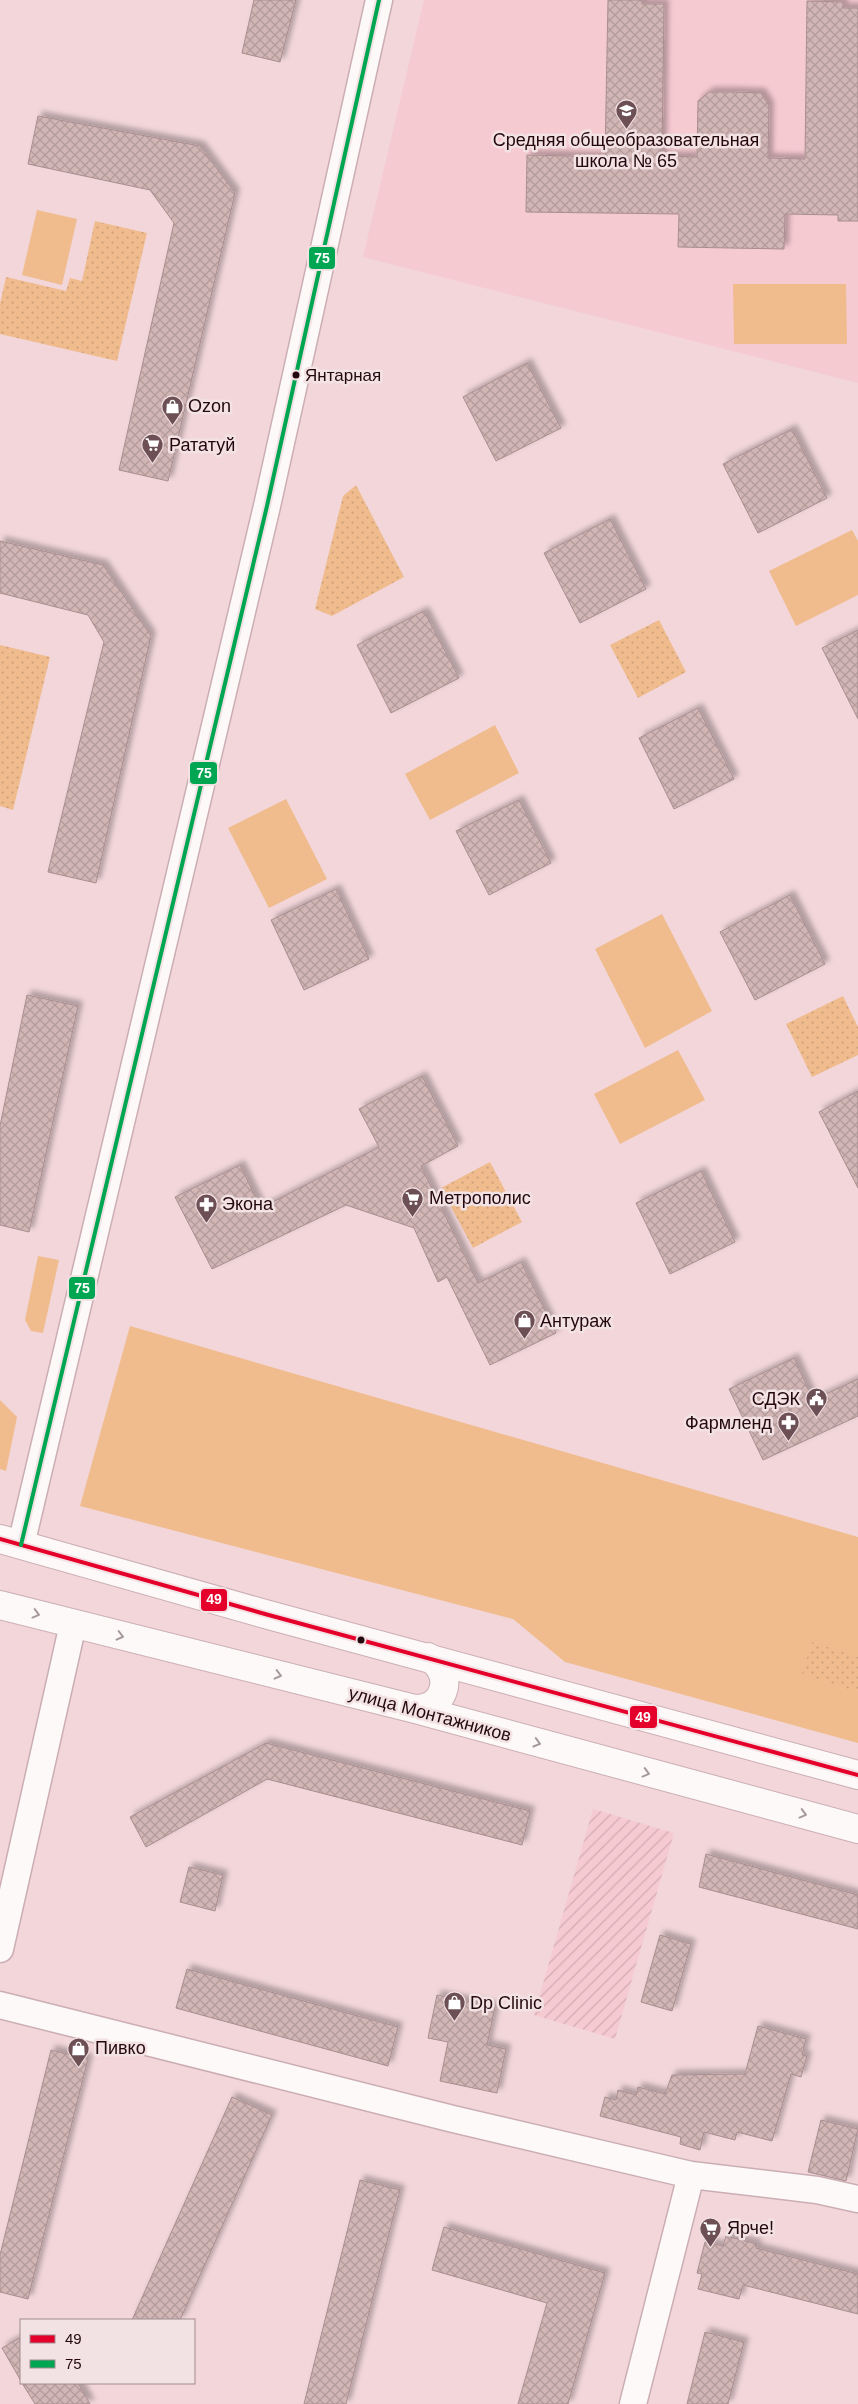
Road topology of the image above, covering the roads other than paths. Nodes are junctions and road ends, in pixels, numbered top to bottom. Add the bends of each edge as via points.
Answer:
1 (379, 0) edge
2 (11, 1542) edge
3 (0, 1605) edge
4 (73, 1624) junction
5 (428, 1658) junction
6 (415, 1709) junction
7 (858, 1775) edge
8 (858, 1829) edge
9 (0, 1949) edge
10 (0, 2005) edge
11 (691, 2175) junction
12 (858, 2199) edge
13 (633, 2404) edge

1 - 2 street via 267,506
2 - 5 main road
3 -> 4 main road, улица Монтажников
4 -> 6 main road, улица Монтажников
4 - 9 street
5 - 6 main road via 440,1667 444,1690 430,1707
5 - 7 main road
6 -> 8 main road, улица Монтажников
10 - 11 street
11 - 12 street via 817,2190
11 - 13 street

